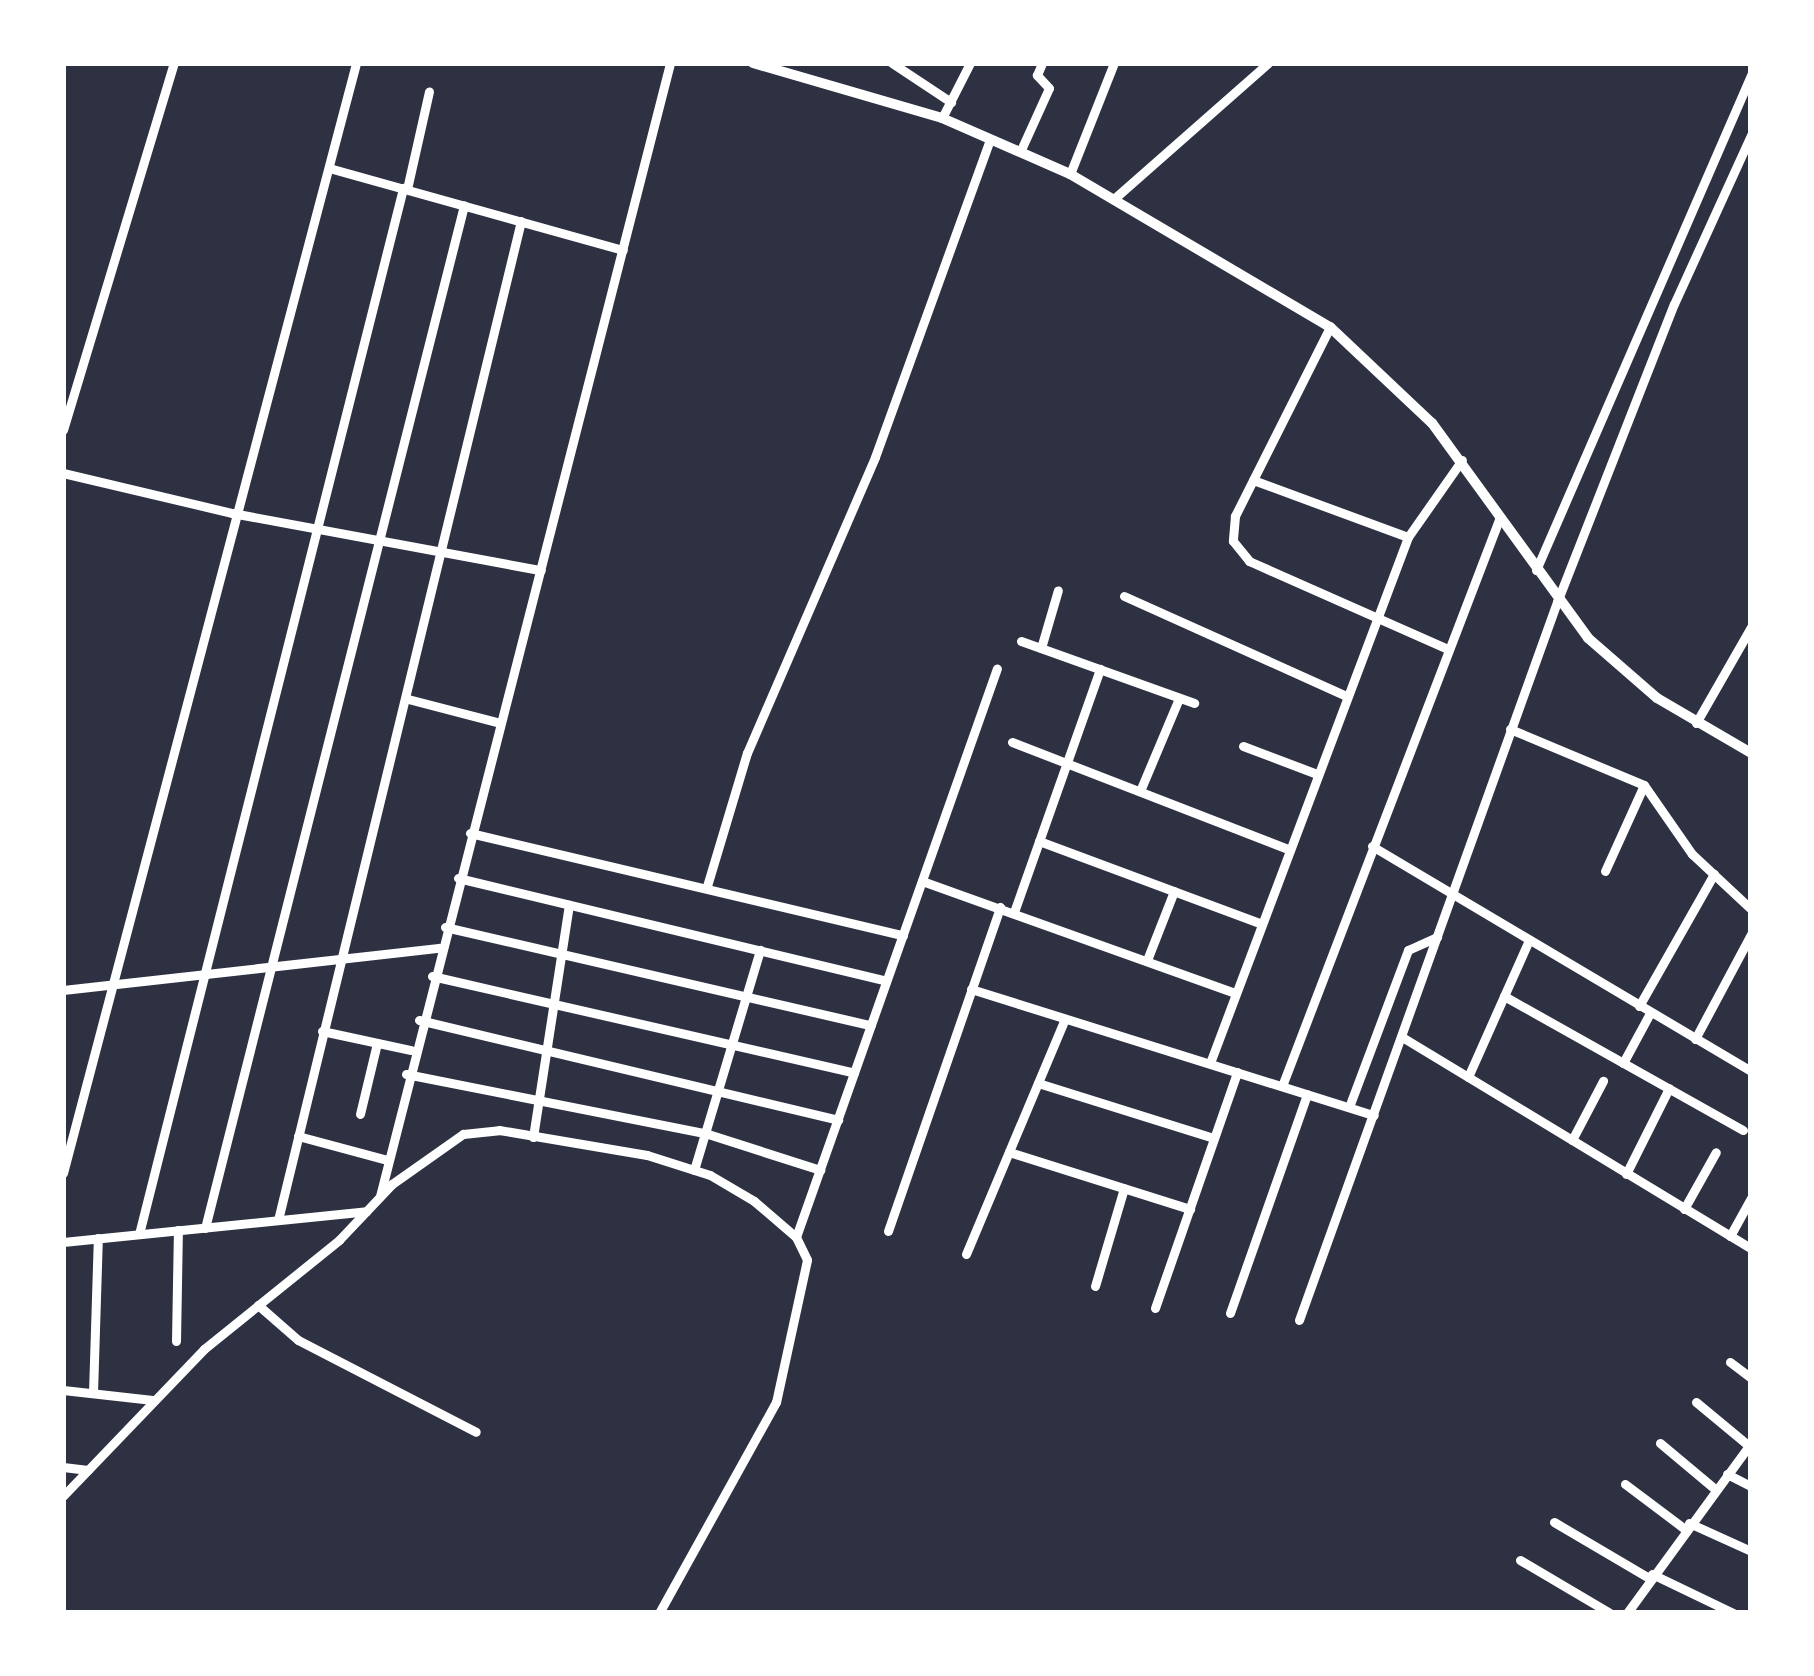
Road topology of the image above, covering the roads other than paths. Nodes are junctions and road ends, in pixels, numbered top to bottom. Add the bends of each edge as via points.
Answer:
1 (174, 63) edge
2 (356, 63) edge
3 (670, 63) edge
4 (753, 63) edge
5 (892, 63) edge
6 (970, 63) edge
7 (1042, 63) edge
8 (1114, 63) edge
9 (1268, 63) edge
10 (1751, 75) edge
11 (429, 91) dead end
12 (950, 102) junction
13 (942, 118) junction
14 (1751, 136) edge
15 (990, 139) junction
16 (1020, 152) junction
17 (329, 168) junction
18 (1070, 174) junction
19 (405, 189) junction
20 (1116, 197) junction
21 (464, 205) junction
22 (521, 221) junction
23 (623, 250) junction
24 (1650, 293) junction
25 (1674, 304) junction
26 (1330, 327) junction
27 (63, 430) edge
28 (1462, 460) junction
29 (63, 472) edge
30 (1253, 480) junction
31 (232, 513) junction
32 (1500, 518) junction
33 (317, 530) junction
34 (1408, 537) junction
35 (377, 542) junction
36 (447, 547) junction
37 (542, 570) junction
38 (1535, 573) junction
39 (1058, 590) dead end
40 (1124, 596) dead end
41 (1556, 602) junction
42 (1377, 618) junction
43 (1751, 627) edge
44 (1021, 641) dead end
45 (1444, 647) junction
46 (1041, 648) junction
47 (997, 668) dead end
48 (1100, 669) junction
49 (1347, 695) junction
50 (1178, 698) junction
51 (408, 699) junction
52 (1194, 704) dead end
53 (500, 723) junction
54 (1696, 723) junction
55 (1510, 729) junction
56 (1012, 742) dead end
57 (1244, 746) dead end
58 (1751, 753) edge
59 (1067, 764) junction
60 (1317, 774) junction
61 (1643, 785) junction
62 (1140, 791) junction
63 (470, 833) junction
64 (1039, 841) junction
65 (1372, 847) junction
66 (1290, 850) junction
67 (1605, 871) dead end
68 (1714, 874) junction
69 (458, 878) junction
70 (922, 881) junction
71 (707, 886) junction
72 (1174, 891) junction
73 (1452, 894) junction
74 (569, 905) junction
75 (1000, 907) junction
76 (1751, 909) edge
77 (1014, 912) junction
78 (1262, 924) junction
79 (445, 927) junction
80 (1751, 934) edge
81 (903, 935) junction
82 (1437, 937) junction
83 (1529, 940) junction
84 (439, 948) junction
85 (760, 950) junction
86 (558, 952) junction
87 (340, 957) junction
88 (1147, 960) junction
89 (272, 964) junction
90 (206, 972) junction
91 (432, 976) junction
92 (886, 981) junction
93 (118, 983) junction
94 (63, 989) edge
95 (971, 989) junction
96 (1234, 992) junction
97 (743, 995) junction
98 (1504, 996) junction
99 (550, 1000) junction
100 (1644, 1009) junction
101 (1065, 1018) junction
102 (419, 1020) junction
103 (871, 1024) junction
104 (322, 1031) junction
105 (1402, 1037) junction
106 (1695, 1039) junction
107 (377, 1043) junction
108 (730, 1043) junction
109 (412, 1050) junction
110 (544, 1050) junction
111 (1623, 1063) junction
112 (1210, 1064) junction
113 (1751, 1071) edge
114 (1237, 1072) junction
115 (854, 1073) junction
116 (406, 1074) junction
117 (1468, 1077) junction
118 (1603, 1081) dead end
119 (1038, 1083) junction
120 (1282, 1086) junction
121 (1670, 1088) junction
122 (722, 1092) junction
123 (1307, 1094) junction
124 (538, 1100) junction
125 (1348, 1107) junction
126 (360, 1114) dead end
127 (1373, 1115) junction
128 (838, 1120) junction
129 (1743, 1130) dead end
130 (708, 1135) junction
131 (298, 1136) junction
132 (533, 1137) junction
133 (1214, 1138) junction
134 (1572, 1140) junction
135 (1009, 1152) junction
136 (1716, 1152) dead end
137 (387, 1160) junction
138 (694, 1170) junction
139 (820, 1170) junction
140 (63, 1173) edge
141 (1626, 1174) junction
142 (1124, 1188) junction
143 (380, 1196) junction
144 (1751, 1198) edge
145 (1190, 1209) junction
146 (1684, 1209) junction
147 (366, 1211) junction
148 (278, 1220) junction
149 (205, 1228) junction
150 (178, 1230) junction
151 (888, 1232) dead end
152 (139, 1234) junction
153 (1730, 1236) junction
154 (796, 1237) junction
155 (98, 1238) junction
156 (63, 1242) edge
157 (1751, 1248) edge
158 (966, 1254) dead end
159 (1095, 1286) dead end
160 (258, 1306) junction
161 (1155, 1309) dead end
162 (1230, 1312) dead end
163 (1300, 1320) dead end
164 (176, 1341) dead end
165 (1730, 1363) dead end
166 (1751, 1378) edge
167 (63, 1390) edge
168 (93, 1394) junction
169 (152, 1400) junction
170 (1696, 1402) dead end
171 (476, 1432) dead end
172 (1660, 1443) dead end
173 (1750, 1444) edge
174 (63, 1467) edge
175 (88, 1470) junction
176 (1727, 1474) junction
177 (1625, 1484) dead end
178 (1751, 1486) edge
179 (1715, 1489) junction
180 (63, 1496) edge
181 (1554, 1522) dead end
182 (1688, 1526) junction
183 (1751, 1551) edge
184 (1520, 1560) dead end
185 (1651, 1576) junction
186 (659, 1613) edge
187 (1610, 1613) edge
188 (1627, 1613) edge
189 (1733, 1613) edge

1 - 27 street
2 - 17 street
3 - 23 street
4 - 13 street
5 - 12 street
6 - 12 street
7 - 16 street via 1038,76 1049,88
8 - 18 street
9 - 20 street
10 - 24 street
11 - 19 street
12 - 13 street
13 - 15 street
14 - 25 street
15 - 16 street
15 - 71 street via 889,423 746,753
16 - 18 street
17 - 19 street
17 - 31 street
18 - 20 street
19 - 21 street
19 - 33 street
20 - 26 street
21 - 22 street
21 - 35 street
22 - 23 street
22 - 36 street
23 - 37 street
24 - 25 street
24 - 38 street
25 - 41 street
26 - 28 street via 1401,389
26 - 30 street
28 - 32 street
28 - 34 street
29 - 31 street
30 - 34 street
30 - 42 street via 1232,529 1239,553
31 - 33 street
31 - 93 street
32 - 38 street
32 - 45 street
33 - 35 street
33 - 90 street
34 - 42 street
35 - 36 street
35 - 89 street
36 - 37 street
36 - 51 street
37 - 53 street
38 - 41 street
39 - 46 street
40 - 49 street
41 - 54 street via 1622,669
41 - 55 street
42 - 45 street
42 - 49 street
43 - 54 street
44 - 46 street
45 - 65 street
46 - 48 street
47 - 70 street
48 - 50 street
48 - 59 street
49 - 60 street
50 - 52 street
50 - 62 street
51 - 53 street
51 - 87 street
53 - 63 street
54 - 58 street
55 - 61 street
55 - 73 street
56 - 59 street
57 - 60 street
59 - 62 street
59 - 64 street
60 - 66 street
61 - 67 street
61 - 68 street
62 - 66 street
63 - 69 street
63 - 71 street
64 - 72 street
64 - 77 street
65 - 73 street
65 - 120 street
66 - 78 street
68 - 76 street
68 - 100 street
69 - 74 street
69 - 79 street
70 - 75 street
70 - 81 street
71 - 81 street
72 - 78 street
72 - 88 street
73 - 82 street
73 - 83 street
74 - 85 street
74 - 86 street
75 - 77 street
75 - 95 street
77 - 88 street
78 - 96 street
79 - 84 street
79 - 86 street
80 - 106 street
81 - 92 street
82 - 105 street
82 - 125 street via 1408,950
83 - 98 street
83 - 100 street
84 - 87 street
84 - 91 street
85 - 92 street
85 - 97 street
86 - 97 street
86 - 99 street
87 - 89 street
87 - 104 street
88 - 96 street
89 - 90 street
89 - 149 street
90 - 93 street
90 - 152 street
91 - 99 street
91 - 102 street
92 - 103 street
93 - 94 street
93 - 140 street
95 - 101 street
95 - 151 street
96 - 112 street
97 - 103 street
97 - 108 street
98 - 111 street
98 - 117 street
99 - 108 street
99 - 110 street
100 - 106 street
100 - 111 street
101 - 112 street
101 - 119 street
102 - 109 street
102 - 110 street
103 - 115 street
104 - 107 street
104 - 131 street
105 - 117 street
105 - 127 street
106 - 113 street
107 - 109 street
107 - 126 street
108 - 115 street
108 - 122 street
109 - 116 street
110 - 122 street
110 - 124 street
111 - 121 street
112 - 114 street
114 - 120 street
114 - 133 street
115 - 128 street
116 - 124 street
116 - 137 street
117 - 134 street
118 - 134 street
119 - 133 street
119 - 135 street
120 - 123 street
121 - 129 street
121 - 141 street
122 - 128 street
122 - 130 street
123 - 125 street
123 - 162 street
124 - 130 street
124 - 132 street
125 - 127 street
127 - 163 street
128 - 139 street
130 - 138 street
130 - 139 street
131 - 137 street
131 - 148 street
132 - 138 street
132 - 143 street via 483,1129 463,1135
133 - 145 street
134 - 141 street
135 - 142 street
135 - 158 street
136 - 146 street
137 - 143 street
138 - 154 street via 740,1192
139 - 154 street
141 - 146 street
142 - 145 street
142 - 159 street
143 - 147 street
144 - 153 street
145 - 161 street
146 - 153 street
147 - 148 street
147 - 160 street
148 - 149 street
149 - 150 street
150 - 152 street
150 - 164 street
152 - 155 street
153 - 157 street
154 - 186 street via 807,1276 776,1402
155 - 156 street
155 - 168 street
160 - 169 street
160 - 171 street via 298,1340
165 - 166 street
167 - 168 street
168 - 169 street
169 - 175 street
170 - 173 street
172 - 179 street
173 - 176 street
174 - 175 street
175 - 180 street
176 - 178 street
176 - 179 street
177 - 182 street
179 - 182 street
181 - 185 street
182 - 183 street
182 - 185 street
184 - 187 street
185 - 188 street
185 - 189 street

